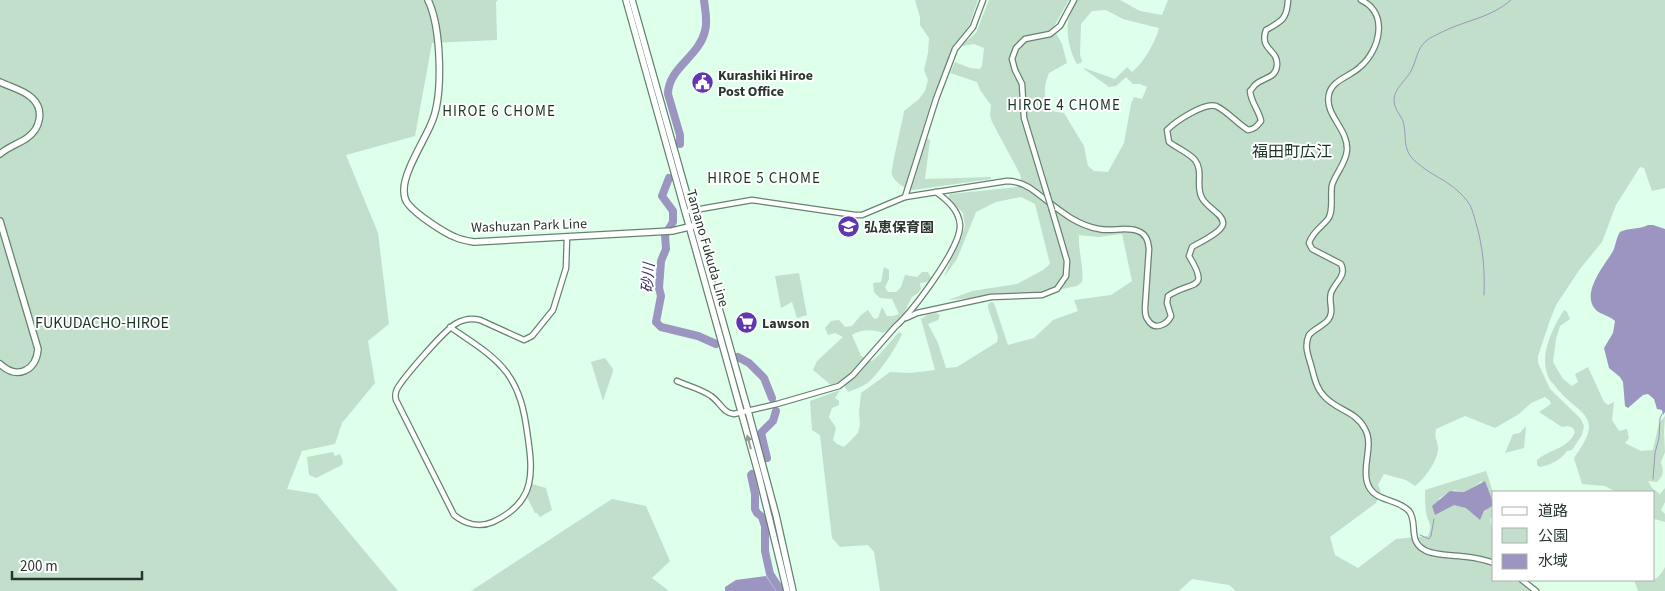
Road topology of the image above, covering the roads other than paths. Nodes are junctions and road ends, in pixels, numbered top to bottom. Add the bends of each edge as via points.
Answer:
1 (428, 0) edge
2 (626, 0) edge
3 (632, 0) edge
4 (983, 0) edge
5 (1074, 0) edge
6 (1288, 0) edge
7 (1361, 0) edge
8 (0, 82) edge
9 (0, 154) edge
10 (936, 192) junction
11 (905, 197) junction
12 (688, 211) junction
13 (0, 221) edge
14 (692, 226) junction
15 (567, 237) junction
16 (903, 320) junction
17 (450, 327) junction
18 (0, 364) edge
19 (677, 381) dead end
20 (748, 411) junction
21 (741, 413) junction
22 (1492, 562) edge
23 (1523, 581) edge
24 (788, 591) edge
25 (793, 591) edge
26 (1536, 591) edge

1 - 15 main road, Washuzan Park Line via 439,59 438,98 433,121 405,180 409,206 441,230 465,240 483,242
2 - 12 main road, Tamano Fukuda Line
3 - 12 main road, Tamano Fukuda Line
4 - 11 street via 973,27 951,58
5 - 16 street, bridge via 1060,26 1050,34 1025,39 1016,48 1012,59 1022,84 1024,118 1067,260 1066,276 1057,289 1042,295 991,297 917,313
6 - 10 street via 1283,20 1266,30 1264,37 1277,67 1271,77 1250,91 1260,113 1261,121 1257,126 1248,130 1211,105 1167,130 1169,142 1194,158 1200,174 1200,195 1223,223 1216,233 1192,247 1189,256 1199,279 1195,285 1168,296 1171,316 1163,325 1149,323 1146,317 1149,249 1145,235 1136,230 1089,227 1073,220 1016,181
7 - 22 street via 1374,9 1379,33 1363,65 1332,87 1329,94 1330,109 1342,129 1347,149 1333,184 1328,219 1309,242 1319,254 1341,264 1343,274 1330,296 1331,316 1309,335 1306,348 1319,390 1328,400 1354,415 1367,433 1367,484 1376,496 1408,510 1413,520 1414,540 1423,550
8 - 9 main road via 32,98 40,115 34,131
10 - 11 street
10 - 16 street via 954,209 960,224 959,233 934,281
11 - 12 street via 862,215 752,200
12 - 14 main road, Tamano Fukuda Line
13 - 18 main road via 38,349 33,365 22,372 9,371
14 - 15 main road, Washuzan Park Line via 667,232
14 - 20 main road, Tamano Fukuda Line
14 - 21 main road, Tamano Fukuda Line
15 - 17 street via 566,268 553,310 528,339 473,319
16 - 20 street via 854,375 839,386
17 - 17 street via 407,375 395,394 396,400 454,515 473,525 486,524 512,511 528,486 531,460 524,409 507,373
19 - 21 street via 710,395 728,414
20 - 21 street
20 - 25 main road, Tamano Fukuda Line
24 -> 21 main road, Tamano Fukuda Line
23 - 26 street

